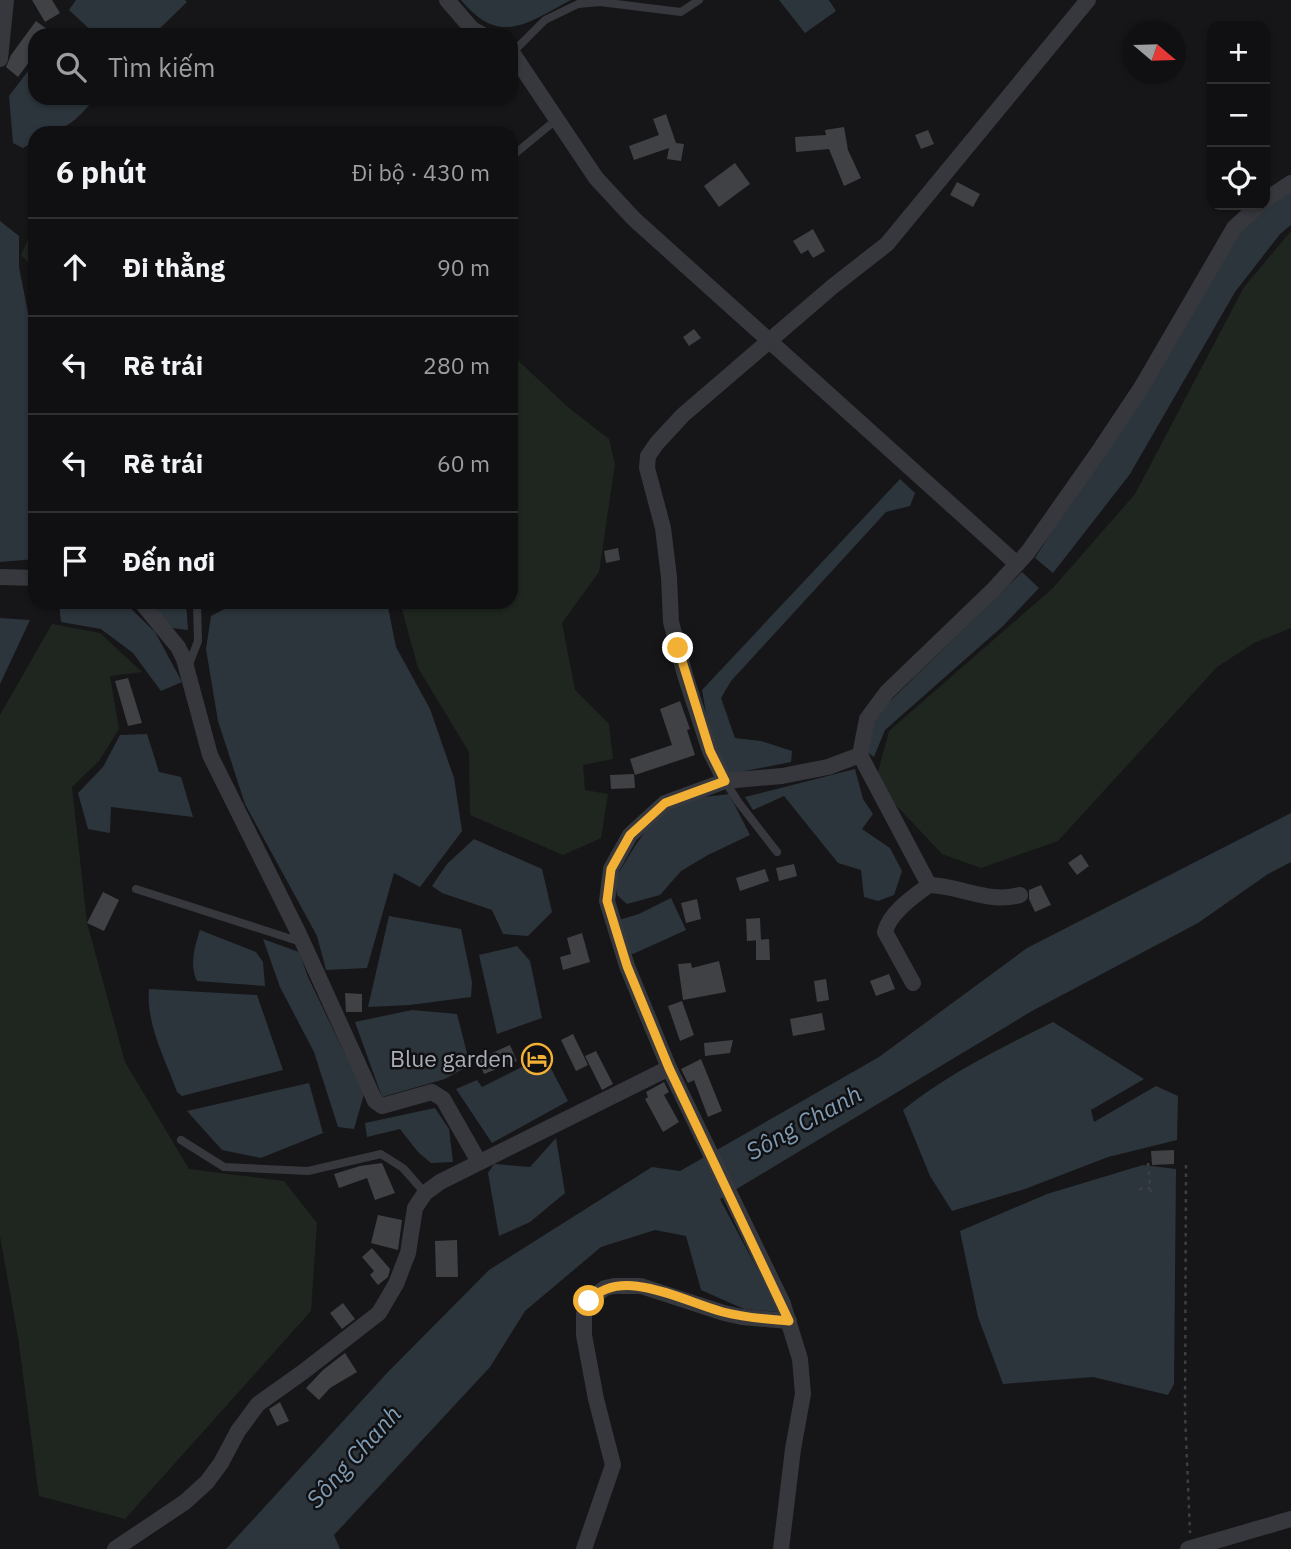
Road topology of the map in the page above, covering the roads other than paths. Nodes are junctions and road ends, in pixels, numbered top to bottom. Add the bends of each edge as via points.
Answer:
1 (6, 0) edge
2 (447, 0) edge
3 (699, 0) edge
4 (1088, 0) edge
5 (471, 28) edge
6 (518, 46) edge
7 (0, 59) edge
8 (518, 61) edge
9 (557, 119) junction
10 (518, 151) edge
11 (1291, 183) edge
12 (1270, 198) edge
13 (1254, 210) edge
14 (769, 343) junction
15 (1017, 564) junction
16 (0, 577) edge
17 (28, 578) edge
18 (147, 609) edge
19 (197, 609) edge
20 (187, 669) junction
21 (860, 755) junction
22 (725, 781) junction
23 (777, 852) dead end
24 (929, 885) junction
25 (136, 889) dead end
26 (1020, 895) dead end
27 (304, 943) junction
28 (913, 983) dead end
29 (669, 1068) junction
30 (181, 1140) dead end
31 (479, 1162) junction
32 (425, 1193) junction
33 (789, 1321) junction
34 (1291, 1519) edge
35 (1189, 1548) edge
36 (115, 1549) edge
37 (584, 1549) edge
38 (781, 1549) edge

1 - 7 street
2 - 5 street
3 - 6 lane via 681,12 600,2 578,4 545,20
4 - 14 street via 904,226
8 - 9 street
9 - 10 lane
9 - 14 street via 596,178 634,219
11 - 12 street
13 - 15 street via 1234,228 1141,388
14 - 15 street
14 - 22 street via 683,415 648,456 663,528 671,622 710,751
15 - 21 street via 887,692 867,719
16 - 17 street
18 - 20 street via 178,648
19 - 20 lane via 198,641
20 - 27 street via 210,755
21 - 22 street via 782,776
21 - 24 street
22 - 23 lane
22 - 29 street via 665,803 630,835 611,869 607,901 627,966
24 - 26 street via 996,899
24 - 28 street via 889,921 885,932
25 - 27 lane
27 - 31 street via 374,1101 382,1106 438,1094
29 - 31 street
29 - 33 street
30 - 32 lane via 224,1167 309,1171 381,1154 403,1168
31 - 32 street
32 - 36 street via 415,1208 408,1253 379,1313 258,1405 207,1482
33 - 37 street via 724,1313 631,1285 604,1288 589,1301 584,1335 613,1465
33 - 38 street via 800,1359 803,1394
34 - 35 street

